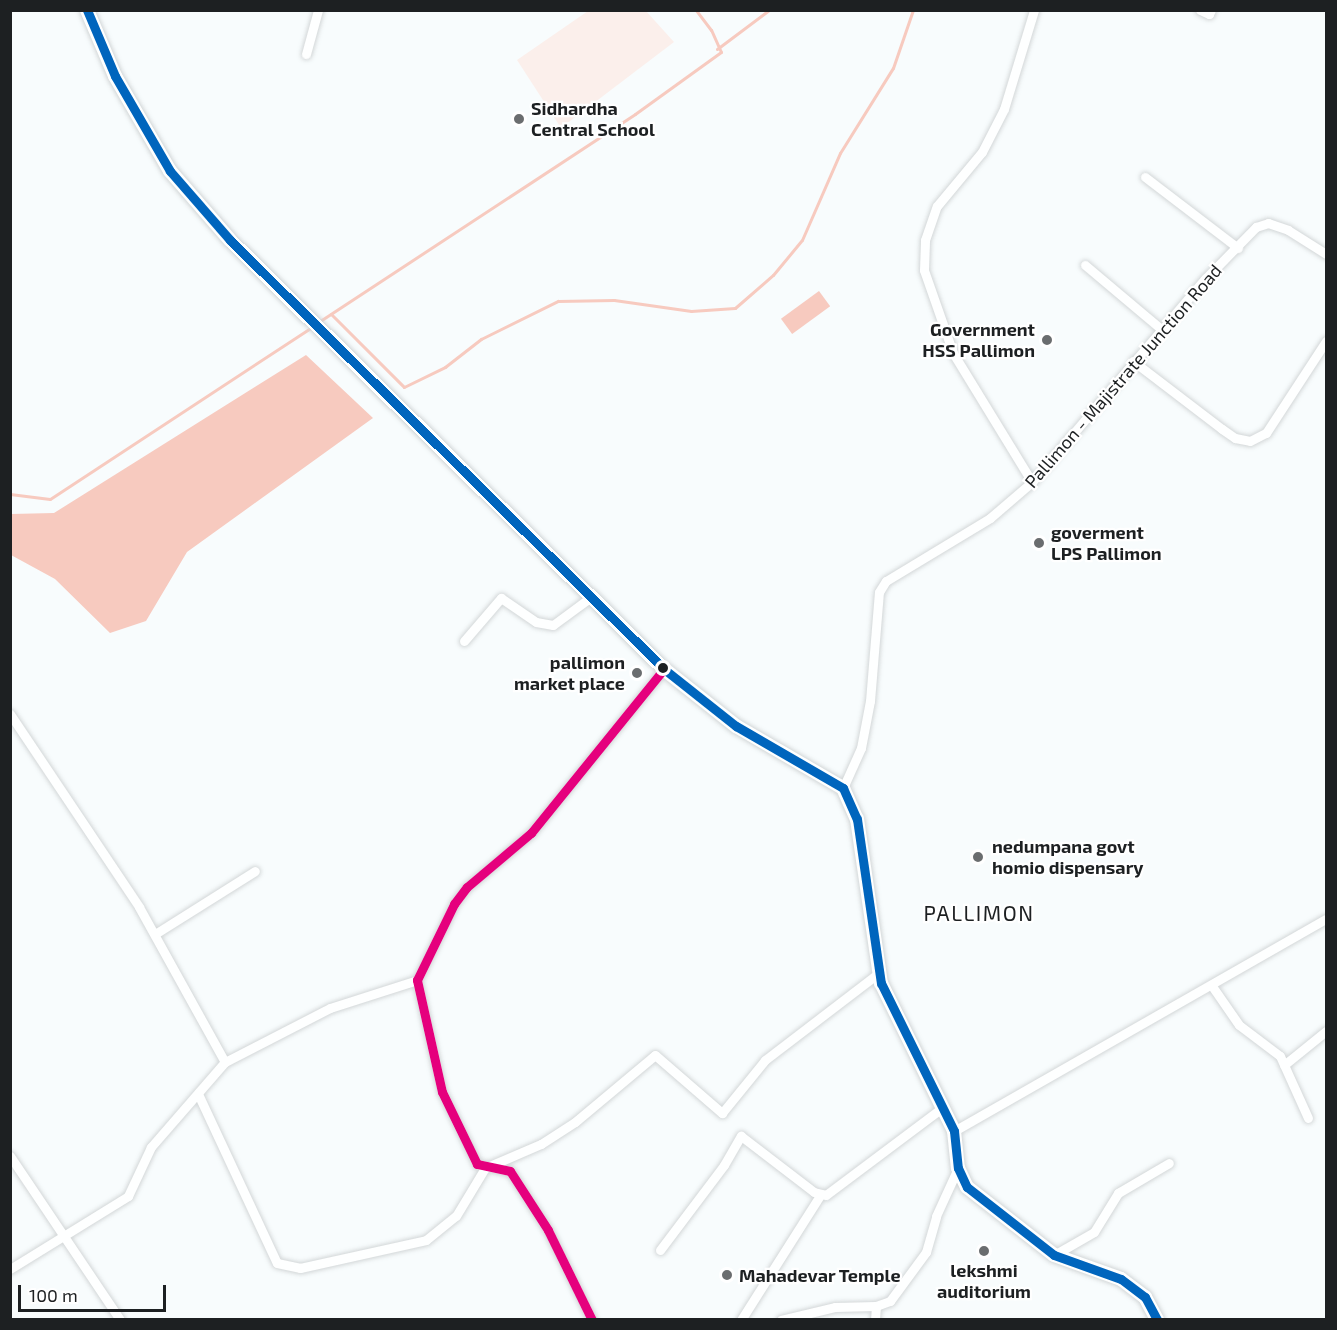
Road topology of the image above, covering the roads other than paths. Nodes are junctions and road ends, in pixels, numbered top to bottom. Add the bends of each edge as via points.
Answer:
1 (87, 10) edge
2 (318, 10) edge
3 (1034, 10) edge
4 (1200, 10) edge
5 (1211, 10) edge
6 (306, 54) dead end
7 (1145, 177) dead end
8 (1238, 248) junction
9 (1326, 254) edge
10 (1085, 265) dead end
11 (1161, 329) junction
12 (1326, 341) edge
13 (1133, 361) junction
14 (1032, 482) junction
15 (591, 597) junction
16 (464, 641) dead end
17 (664, 669) junction
18 (10, 714) edge
19 (843, 788) junction
20 (255, 871) dead end
21 (1326, 919) edge
22 (154, 934) junction
23 (880, 972) junction
24 (417, 980) junction
25 (1212, 986) junction
26 (1326, 1031) edge
27 (225, 1062) junction
28 (1284, 1065) junction
29 (199, 1096) junction
30 (943, 1107) junction
31 (1308, 1118) dead end
32 (954, 1131) junction
33 (10, 1156) edge
34 (1169, 1163) dead end
35 (485, 1168) junction
36 (958, 1168) junction
37 (821, 1194) junction
38 (64, 1238) junction
39 (660, 1250) dead end
40 (1054, 1255) junction
41 (10, 1269) edge
42 (876, 1306) junction
43 (120, 1320) edge
44 (592, 1320) edge
45 (741, 1320) edge
46 (781, 1320) edge
47 (875, 1320) edge
48 (1157, 1320) edge

1 - 15 street via 115,76 170,171 230,240
2 - 6 street
3 - 14 street via 1004,109 982,152 937,206 925,240 924,270 953,353
4 - 5 street
7 - 8 street
8 - 9 street, Pallimon - Majistrate Junction Road via 1256,227 1268,223 1288,230
8 - 11 street, Pallimon - Majistrate Junction Road
10 - 11 street
11 - 13 street, Pallimon - Majistrate Junction Road
12 - 13 street via 1266,433 1250,441 1228,434
13 - 14 street, Pallimon - Majistrate Junction Road
14 - 19 street, Pallimon - Majistrate Junction Road via 990,518 886,581 879,592 870,701 861,748
15 - 16 street via 553,625 536,621 501,598
15 - 17 street
17 - 19 street via 736,726
17 - 24 street via 531,833 467,887 454,904
18 - 22 street
19 - 23 street via 857,819
20 - 22 street
21 - 25 street
22 - 27 street
23 - 30 street via 881,983
23 - 35 street via 765,1060 722,1113 655,1055 575,1122 541,1144
24 - 27 street via 330,1008
24 - 35 street via 442,1092 477,1164
25 - 28 street via 1239,1025 1265,1044
25 - 32 street via 1117,1035
26 - 28 street
27 - 29 street
28 - 31 street
29 - 35 street via 277,1263 287,1268 426,1240 456,1216
29 - 38 street via 151,1147 128,1196
30 - 32 street
30 - 37 street via 831,1192
32 - 36 street
33 - 38 street
34 - 40 street via 1118,1192 1095,1232
35 - 44 street via 507,1168 528,1195
36 - 40 street via 967,1187
36 - 42 street via 936,1216 926,1252 901,1290 890,1301
37 - 39 street via 741,1136
37 - 45 street
38 - 41 street
38 - 43 street
40 - 48 street via 1122,1279 1145,1297
42 - 46 street via 835,1307
42 - 47 street

